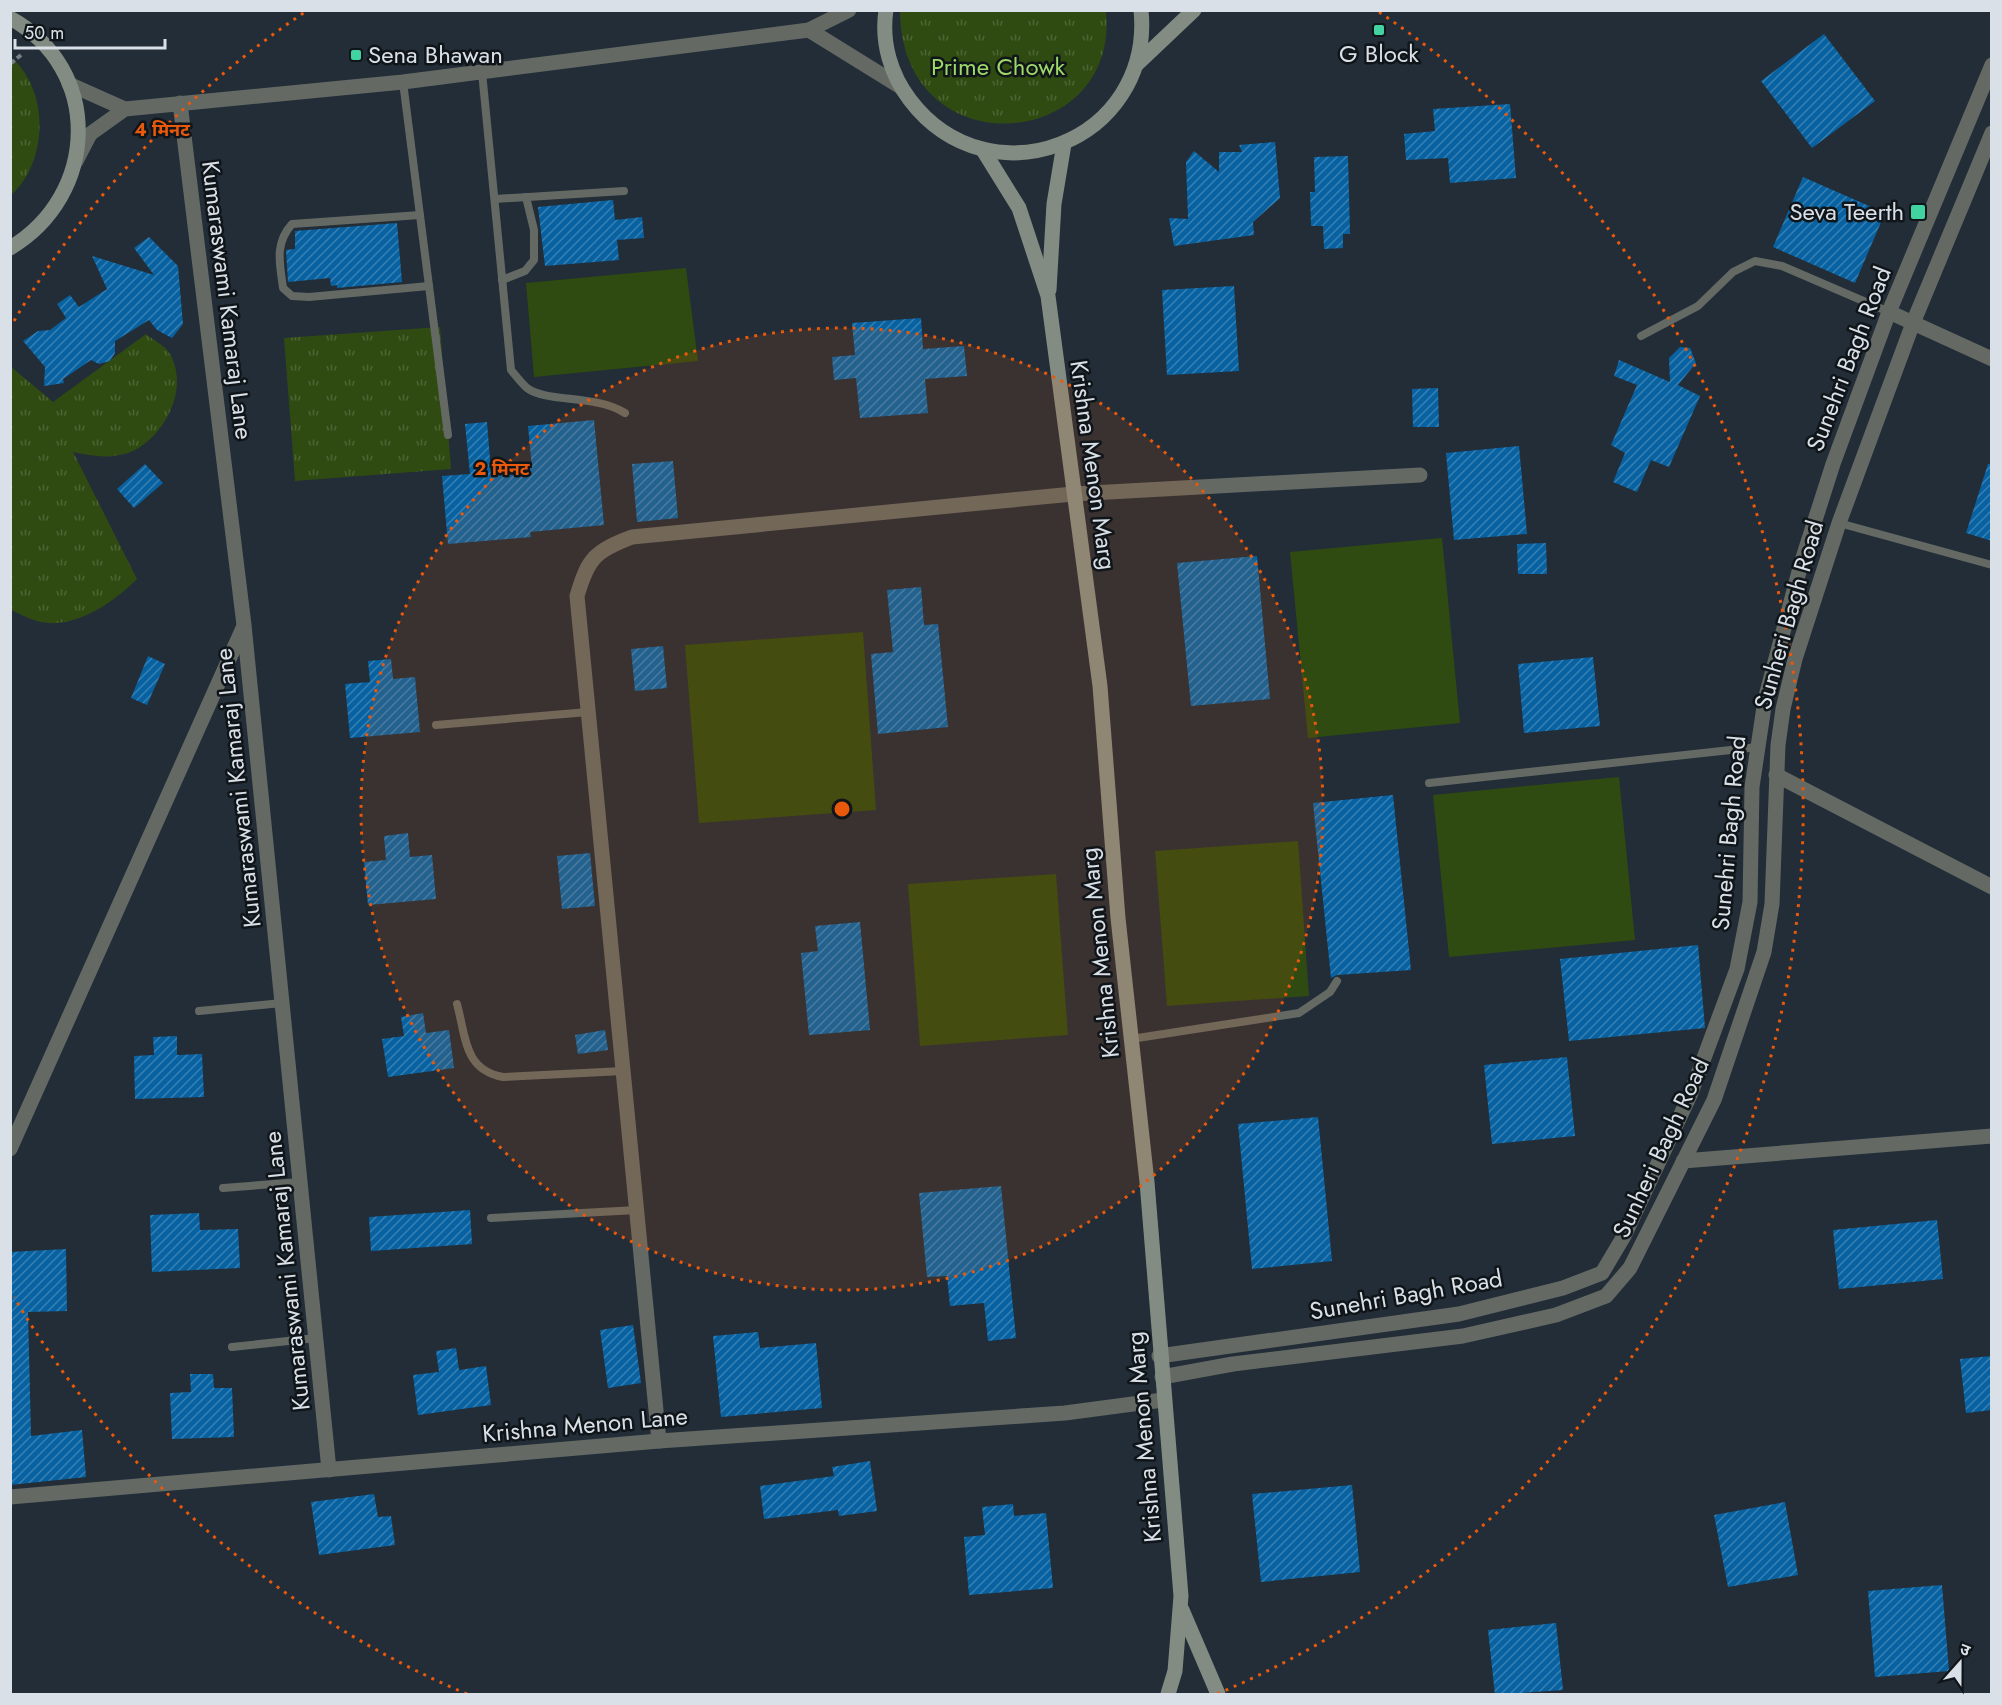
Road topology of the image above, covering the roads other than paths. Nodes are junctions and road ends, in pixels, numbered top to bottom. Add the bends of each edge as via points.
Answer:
1 (26, 10) edge
2 (849, 10) edge
3 (886, 10) edge
4 (1142, 10) edge
5 (1194, 10) edge
6 (10, 18) edge
7 (809, 30) junction
8 (32, 32) junction
9 (1137, 64) junction
10 (1992, 65) edge
11 (482, 72) junction
12 (403, 82) junction
13 (69, 84) junction
14 (901, 87) junction
15 (180, 103) junction
16 (125, 109) junction
17 (1992, 133) edge
18 (1064, 144) junction
19 (983, 150) junction
20 (76, 160) junction
21 (624, 191) dead end
22 (526, 197) junction
23 (495, 199) junction
24 (420, 215) junction
25 (10, 248) edge
26 (502, 280) junction
27 (429, 286) junction
28 (1048, 296) junction
29 (1889, 312) junction
30 (1913, 323) junction
31 (1641, 336) dead end
32 (1992, 359) edge
33 (625, 413) dead end
34 (448, 435) dead end
35 (1419, 475) dead end
36 (1073, 494) junction
37 (1839, 523) junction
38 (1992, 565) edge
39 (244, 625) junction
40 (588, 712) junction
41 (436, 725) dead end
42 (1758, 747) junction
43 (1776, 775) junction
44 (1430, 783) dead end
45 (1992, 887) edge
46 (1337, 981) dead end
47 (282, 1004) junction
48 (457, 1004) dead end
49 (199, 1011) dead end
50 (1131, 1039) junction
51 (623, 1071) junction
52 (1992, 1136) edge
53 (10, 1149) edge
54 (1683, 1161) junction
55 (300, 1182) junction
56 (223, 1188) dead end
57 (637, 1210) junction
58 (491, 1218) dead end
59 (316, 1338) junction
60 (232, 1347) dead end
61 (1160, 1356) junction
62 (1162, 1377) junction
63 (1163, 1400) junction
64 (659, 1441) junction
65 (329, 1470) junction
66 (10, 1497) edge
67 (1180, 1607) junction
68 (1168, 1695) edge
69 (1218, 1695) edge

1 - 8 main road
2 - 7 street
3 - 14 main road via 886,42
4 - 9 main road
5 - 9 main road
6 - 8 main road
7 - 11 street
7 - 14 street
8 - 13 main road via 52,54
9 - 18 main road via 1126,90 1110,112 1089,131
10 - 29 street, Sunehri Bagh Road
11 - 12 street
11 - 23 lane
12 - 15 street
12 - 24 lane
13 - 16 street
13 - 20 main road via 77,113
14 - 19 main road via 931,123 950,137
15 - 16 street
15 - 39 street, Kumaraswami Kamaraj Lane
16 - 20 street via 90,134
17 - 30 street, Sunheri Bagh Road
18 - 19 main road via 1024,154
18 - 28 main road, Krishna Menon Marg via 1054,204
19 - 28 main road, Krishna Menon Marg via 1019,208
20 - 25 main road via 57,205 43,223
21 - 22 lane
22 - 23 lane
22 - 26 lane via 534,230 534,260 525,271
23 - 26 lane
24 - 27 lane
24 - 27 lane via 291,224 278,247 283,288 292,296 309,297
26 - 33 lane via 511,370 528,389 600,401
27 - 34 lane
28 - 36 main road, Krishna Menon Marg
29 - 30 street
29 - 31 lane via 1782,266 1755,261 1734,272 1698,306
29 - 42 street, Sunehri Bagh Road via 1801,564 1765,700
30 - 32 street
30 - 37 street, Sunheri Bagh Road
35 - 36 street
36 - 40 street via 632,537 603,548 584,570 577,596
36 - 50 main road, Krishna Menon Marg via 1100,686
37 - 38 lane
37 - 43 street, Sunheri Bagh Road via 1795,659 1783,709
39 - 47 street, Kumaraswami Kamaraj Lane
39 - 53 street
40 - 41 lane
40 - 51 street
42 - 44 lane
42 - 61 street, Sunehri Bagh Road via 1752,787 1750,902 1737,969 1691,1093 1624,1236 1602,1273 1563,1288 1460,1314
43 - 45 street
43 - 54 street, Sunheri Bagh Road via 1772,904 1764,952 1714,1100
46 - 50 lane via 1330,992 1299,1013
47 - 49 lane
47 - 55 street, Kumaraswami Kamaraj Lane
48 - 51 lane via 470,1054 477,1067 487,1074 503,1077
50 - 61 main road, Krishna Menon Marg
51 - 57 street
52 - 54 street
54 - 62 street, Sunheri Bagh Road via 1630,1268 1606,1296 1556,1315 1462,1336
55 - 56 lane
55 - 59 street, Kumaraswami Kamaraj Lane
57 - 58 lane
57 - 64 street
59 - 60 lane
59 - 65 street, Kumaraswami Kamaraj Lane
61 - 62 main road, Krishna Menon Marg
62 - 63 main road, Krishna Menon Marg
63 - 64 street, Krishna Menon Lane via 1065,1413
63 - 67 main road, Krishna Menon Marg
64 - 65 street, Krishna Menon Lane
65 - 66 street, Krishna Menon Lane
67 - 68 main road, Krishna Menon Marg via 1175,1671
67 - 69 main road, Krishna Menon Marg

